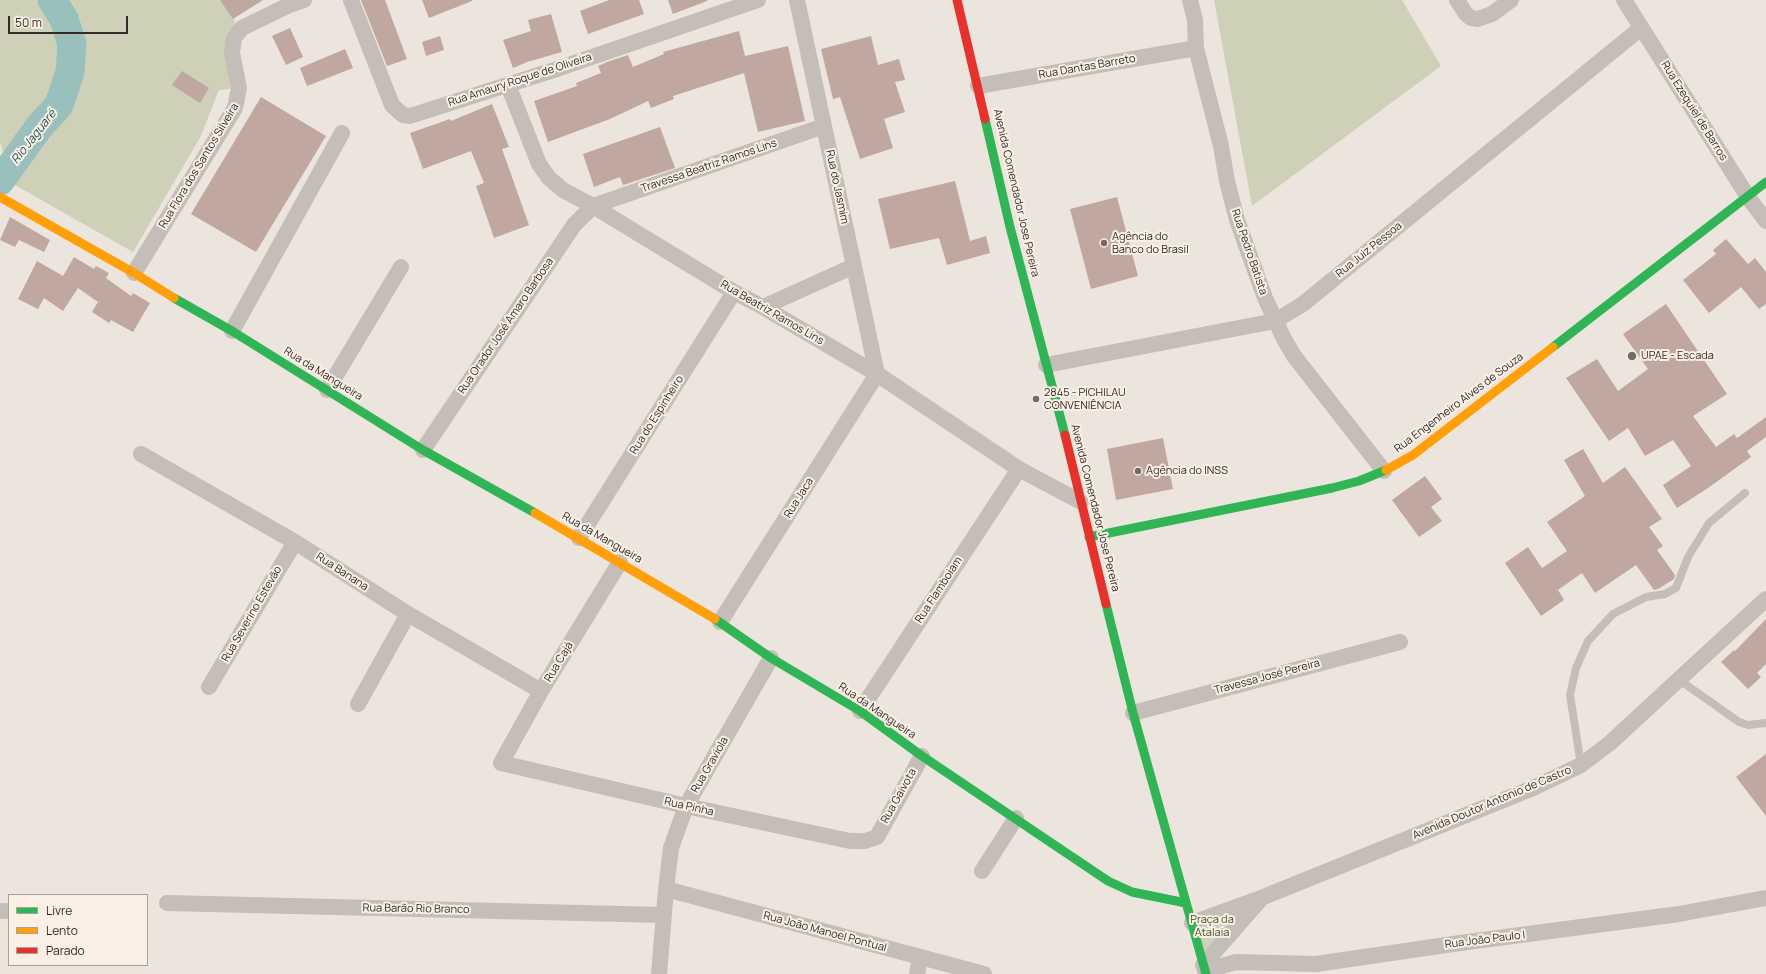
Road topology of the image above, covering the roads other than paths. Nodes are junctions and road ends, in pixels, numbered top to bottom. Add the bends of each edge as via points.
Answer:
1 (304, 0) edge
2 (351, 0) edge
3 (758, 0) edge
4 (797, 0) edge
5 (957, 0) edge
6 (1190, 0) edge
7 (1457, 0) edge
8 (1511, 0) edge
9 (1624, 0) edge
10 (285, 3) edge
11 (1641, 28) junction
12 (1196, 48) junction
13 (508, 85) junction
14 (978, 86) junction
15 (824, 126) junction
16 (342, 133) dead end
17 (1766, 182) edge
18 (1748, 197) junction
19 (3, 199) edge
20 (593, 206) junction
21 (1766, 221) edge
22 (854, 266) junction
23 (402, 267) dead end
24 (134, 273) junction
25 (734, 292) junction
26 (763, 307) junction
27 (1275, 321) junction
28 (232, 331) junction
29 (1046, 365) junction
30 (878, 374) junction
31 (327, 390) junction
32 (423, 450) junction
33 (141, 454) dead end
34 (1019, 469) junction
35 (1384, 471) junction
36 (1744, 493) dead end
37 (1081, 502) junction
38 (1090, 536) junction
39 (580, 538) junction
40 (295, 542) junction
41 (620, 562) junction
42 (1766, 598) edge
43 (408, 614) junction
44 (720, 622) junction
45 (1400, 642) dead end
46 (771, 658) junction
47 (1678, 679) junction
48 (209, 687) dead end
49 (541, 691) junction
50 (358, 704) dead end
51 (860, 711) junction
52 (1133, 713) junction
53 (1766, 723) edge
54 (922, 756) junction
55 (501, 763) joint
56 (1581, 765) junction
57 (686, 806) junction
58 (1016, 818) junction
59 (877, 837) joint
60 (982, 871) dead end
61 (666, 889) junction
62 (1261, 898) junction
63 (1765, 898) dead end
64 (167, 903) dead end
65 (1186, 903) junction
66 (664, 915) junction
67 (1192, 923) junction
68 (920, 958) junction
69 (1205, 970) edge
70 (659, 974) edge
71 (917, 974) edge
72 (984, 974) edge

1 - 10 street, Rua Flora dos Santos Silveira
2 - 13 street, Rua Amaury Roque de Oliveira via 392,105 403,115 410,116
3 - 13 street, Rua Amaury Roque de Oliveira
4 - 15 street, Rua do Jasmim
5 - 14 street, Avenida Comendador Jose Pereira
6 - 12 street, Rua Pedro Batista via 1195,20
7 - 8 street via 1466,14 1478,19 1492,14
9 - 11 street, Rua Ezequiel de Barros
10 - 24 street, Rua Flora dos Santos Silveira via 242,28 234,38 232,53 239,88 235,108
11 - 18 street, Rua Ezequiel de Barros
11 - 27 street, Rua Juiz Pessoa via 1303,304
12 - 14 street, Rua Dantas Barreto
12 - 27 street, Rua Pedro Batista via 1237,220
13 - 20 street, Rua Beatriz Ramos Lins via 539,164 563,190
14 - 29 street, Avenida Comendador Jose Pereira via 1010,227
15 - 20 street, Travessa Beatriz Ramos Lins
15 - 22 street, Rua do Jasmim
16 - 28 street
17 - 18 street, Rua Engenheiro Alves de Souza
18 - 21 street, Rua Ezequiel de Barros
18 - 35 street, Rua Engenheiro Alves de Souza via 1413,455
19 - 24 street, Rua da Mangueira
20 - 25 street, Rua Beatriz Ramos Lins
20 - 32 street, Rua Orador José Amaro Barbosa via 574,225
22 - 26 street
22 - 30 street, Rua do Jasmim
23 - 31 street
24 - 28 street, Rua da Mangueira
25 - 26 street, Rua Beatriz Ramos Lins
25 - 39 street, Rua do Espinheiro
26 - 30 street, Rua Beatriz Ramos Lins
27 - 29 street, Rua Juiz Pessoa
27 - 35 street, Rua Pedro Batista via 1294,356
28 - 31 street, Rua da Mangueira
29 - 37 street, Avenida Comendador Jose Pereira
30 - 34 street, Rua Beatriz Ramos Lins
30 - 44 street, Rua Jaca
31 - 32 street, Rua da Mangueira
32 - 39 street, Rua da Mangueira
33 - 40 street, Rua Banana
34 - 37 street, Rua Beatriz Ramos Lins
34 - 51 street, Rua Flamboiam
35 - 38 street, Rua Engenheiro Alves de Souza via 1359,482 1332,488
36 - 56 lane via 1709,523 1688,557 1676,588 1665,594 1646,597 1613,614 1588,641 1576,668 1570,695
37 - 38 street, Avenida Comendador Jose Pereira
38 - 52 street, Avenida Comendador Jose Pereira
39 - 41 street, Rua da Mangueira
40 - 43 street, Rua Banana
40 - 48 street, Rua Severino Estevão
41 - 44 street, Rua da Mangueira
41 - 49 street, Rua Cajá
42 - 47 street, Avenida Doutor Antonio de Castro
43 - 49 street, Rua Banana
43 - 50 street
44 - 46 street, Rua da Mangueira
45 - 52 street, Travessa José Pereira
46 - 51 street, Rua da Mangueira
46 - 57 street, Rua Graviola
47 - 53 lane via 1739,722 1748,725
47 - 56 street, Avenida Doutor Antonio de Castro via 1610,744
49 - 55 street, Rua Cajá
51 - 54 street, Rua da Mangueira
52 - 65 street, Avenida Comendador Jose Pereira
54 - 58 street, Rua da Mangueira
54 - 59 street, Rua Gaivota
55 - 57 street, Rua Pinha
56 - 62 street, Avenida Doutor Antonio de Castro via 1533,788
57 - 59 street, Rua Pinha via 850,841 865,841
57 - 61 street, Rua Graviola via 671,848
58 - 60 street
58 - 65 street, Rua da Mangueira via 1108,881 1132,892
61 - 66 street, Rua Graviola
61 - 68 street, Rua João Manoel Pontual
62 - 67 street, Avenida Doutor Antonio de Castro
62 - 69 street, Avenida Doutor Antonio de Castro
63 - 69 street, Rua João Paulo I via 1672,915 1316,964 1236,962
64 - 66 street, Rua Barão Rio Branco
65 - 67 street, Avenida Comendador Jose Pereira
66 - 70 street, Rua Graviola
67 - 69 street, Avenida Comendador Jose Pereira
68 - 71 street
68 - 72 street, Rua João Manoel Pontual

